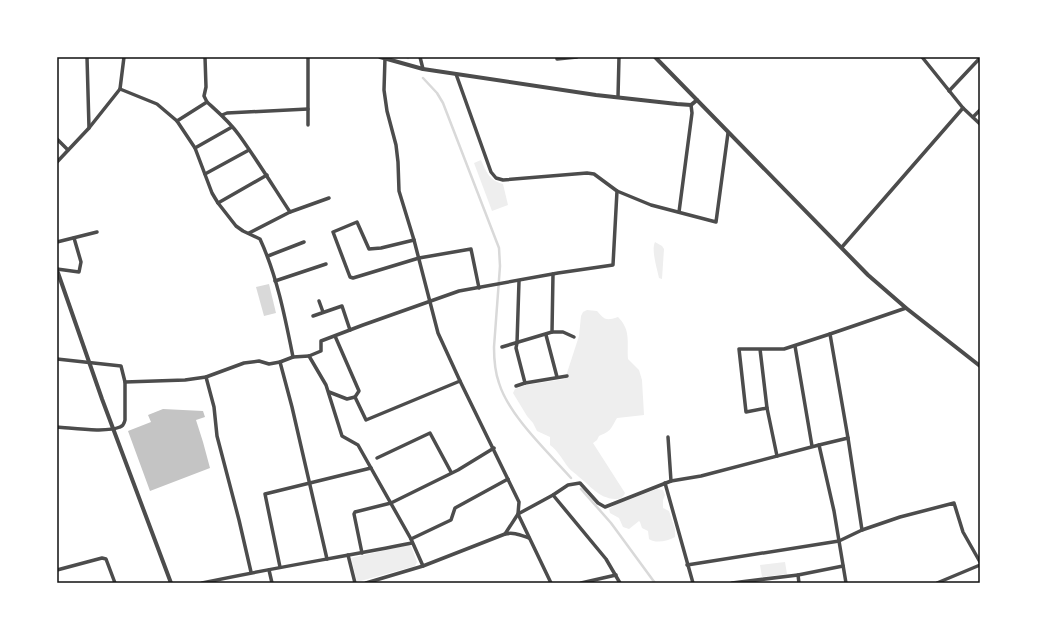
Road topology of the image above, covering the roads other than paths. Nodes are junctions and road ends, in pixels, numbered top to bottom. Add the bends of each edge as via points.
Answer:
1 (87, 57) edge
2 (124, 57) edge
3 (205, 57) edge
4 (308, 57) edge
5 (420, 57) edge
6 (557, 57) edge
7 (577, 57) edge
8 (619, 57) edge
9 (655, 57) edge
10 (922, 57) edge
11 (383, 58) edge
12 (980, 58) edge
13 (423, 69) junction
14 (456, 74) junction
15 (120, 89) junction
16 (949, 91) junction
17 (618, 97) junction
18 (697, 100) junction
19 (207, 102) junction
20 (691, 105) junction
21 (963, 108) junction
22 (308, 109) junction
23 (980, 110) edge
24 (222, 115) junction
25 (973, 117) junction
26 (177, 121) junction
27 (980, 124) edge
28 (308, 125) dead end
29 (232, 127) junction
30 (89, 128) junction
31 (728, 133) junction
32 (57, 139) edge
33 (195, 148) junction
34 (68, 150) junction
35 (249, 150) junction
36 (57, 162) edge
37 (205, 174) junction
38 (267, 175) junction
39 (618, 191) junction
40 (329, 198) dead end
41 (218, 203) junction
42 (290, 212) junction
43 (679, 212) junction
44 (97, 232) dead end
45 (249, 233) junction
46 (74, 238) junction
47 (414, 240) junction
48 (57, 242) edge
49 (304, 242) dead end
50 (842, 247) junction
51 (268, 256) junction
52 (419, 258) junction
53 (326, 264) dead end
54 (57, 270) edge
55 (553, 274) junction
56 (519, 281) junction
57 (275, 282) junction
58 (478, 288) junction
59 (319, 301) dead end
60 (431, 301) junction
61 (906, 308) junction
62 (323, 312) junction
63 (313, 316) dead end
64 (350, 330) junction
65 (552, 332) junction
66 (830, 334) junction
67 (546, 335) junction
68 (335, 336) junction
69 (574, 337) dead end
70 (518, 343) junction
71 (795, 346) junction
72 (502, 347) dead end
73 (760, 350) junction
74 (309, 356) junction
75 (293, 357) junction
76 (57, 359) edge
77 (280, 362) junction
78 (89, 363) junction
79 (980, 366) edge
80 (567, 376) dead end
81 (206, 377) junction
82 (557, 377) junction
83 (460, 381) junction
84 (125, 382) junction
85 (526, 383) junction
86 (516, 386) dead end
87 (329, 392) junction
88 (355, 397) junction
89 (767, 408) junction
90 (57, 428) edge
91 (113, 428) junction
92 (668, 437) dead end
93 (848, 438) junction
94 (819, 444) junction
95 (812, 446) junction
96 (494, 448) junction
97 (777, 456) junction
98 (377, 458) dead end
99 (371, 468) junction
100 (451, 472) junction
101 (508, 479) junction
102 (671, 481) junction
103 (665, 483) junction
104 (310, 484) junction
105 (553, 495) junction
106 (391, 503) junction
107 (518, 514) junction
108 (862, 530) junction
109 (505, 534) junction
110 (530, 538) junction
111 (411, 541) junction
112 (839, 541) junction
113 (362, 553) junction
114 (348, 555) junction
115 (328, 559) junction
116 (980, 564) edge
117 (687, 565) junction
118 (423, 566) junction
119 (843, 566) junction
120 (280, 568) junction
121 (57, 570) edge
122 (269, 570) junction
123 (251, 572) junction
124 (616, 575) junction
125 (798, 575) junction
126 (769, 581) edge
127 (115, 583) edge
128 (171, 583) edge
129 (202, 583) edge
130 (272, 583) edge
131 (355, 583) edge
132 (366, 583) edge
133 (551, 583) edge
134 (581, 583) edge
135 (620, 583) edge
136 (693, 583) edge
137 (732, 583) edge
138 (742, 583) edge
139 (799, 583) edge
140 (846, 583) edge
141 (937, 583) edge

1 - 30 street
2 - 15 street
3 - 19 street via 204,96
4 - 22 street
5 - 13 street
6 - 7 street
8 - 17 street
9 - 18 street
10 - 16 street
11 - 13 street
11 - 47 street via 386,111 396,145 399,191
12 - 16 street
13 - 14 street
14 - 17 street
14 - 39 street via 491,172 496,178 503,180 587,173 594,174
15 - 26 street via 157,104
15 - 30 street
16 - 21 street
17 - 20 street
18 - 20 street
18 - 31 street
19 - 24 street
19 - 26 street
20 - 43 street
21 - 25 street
21 - 50 street
22 - 24 street
22 - 28 street
23 - 25 street
24 - 29 street
25 - 27 street
26 - 33 street
29 - 33 street
29 - 35 street
30 - 34 street
31 - 43 street via 716,222
31 - 50 street
32 - 34 street
33 - 37 street
34 - 36 street
35 - 37 street
35 - 38 street
37 - 41 street
38 - 41 street
38 - 42 street
39 - 43 street via 651,205
39 - 55 street via 613,265
40 - 42 street
41 - 45 street via 236,226
42 - 45 street
44 - 46 street
45 - 51 street via 260,239
46 - 48 street
46 - 54 street via 81,262 79,272
47 - 52 street
47 - 52 street via 369,249 357,222 333,232 350,278
49 - 51 street
50 - 61 street via 868,276
51 - 57 street
52 - 58 street via 472,249
52 - 60 street
53 - 57 street
54 - 78 street
55 - 56 street
55 - 65 street
56 - 58 street
56 - 70 street
57 - 75 street
58 - 60 street via 459,291
59 - 62 street
60 - 64 street
60 - 83 street via 438,333
61 - 66 street
61 - 79 street
62 - 63 street
62 - 64 street via 342,306
64 - 68 street
65 - 67 street
65 - 69 street via 563,332
66 - 71 street
66 - 93 street
67 - 70 street
67 - 82 street
68 - 74 street via 321,342 321,351
68 - 88 street via 359,391
70 - 72 street
70 - 85 street via 516,348
71 - 73 street
71 - 95 street
73 - 89 street
73 - 89 street via 739,349 746,412
74 - 75 street
74 - 87 street
75 - 77 street
76 - 78 street
77 - 81 street via 244,363
77 - 104 street
78 - 84 street via 121,366
78 - 91 street
80 - 82 street
81 - 84 street
81 - 123 street via 214,407 216,436
82 - 85 street
83 - 88 street via 368,420
83 - 96 street
84 - 91 street via 124,425
85 - 86 street
87 - 88 street via 348,399
87 - 99 street via 342,436 358,445
89 - 97 street
90 - 91 street
91 - 128 street
92 - 102 street
93 - 94 street
93 - 108 street
94 - 95 street
94 - 112 street
95 - 97 street
96 - 100 street
96 - 101 street
97 - 102 street via 701,476
98 - 100 street via 430,433
99 - 104 street
99 - 106 street
100 - 106 street
101 - 107 street via 519,502
101 - 111 street via 455,508 451,520
102 - 103 street
103 - 105 street via 605,506 598,503 580,483 568,485
103 - 117 street
104 - 115 street
104 - 120 street via 265,494
105 - 107 street
105 - 124 street
106 - 111 street
106 - 113 street via 355,512
107 - 109 street
107 - 110 street
108 - 112 street
108 - 116 street via 954,503 963,532
109 - 110 street via 511,532
109 - 118 street
110 - 133 street
111 - 113 street
111 - 118 street
112 - 117 street
112 - 119 street
113 - 114 street
114 - 115 street
114 - 131 street
115 - 120 street
116 - 141 street
117 - 136 street
118 - 132 street
119 - 125 street
119 - 140 street
120 - 122 street
121 - 127 street via 102,558 106,559
122 - 123 street
122 - 130 street
123 - 129 street
124 - 134 street
124 - 135 street
125 - 126 street
125 - 139 street
126 - 138 street
137 - 138 street

